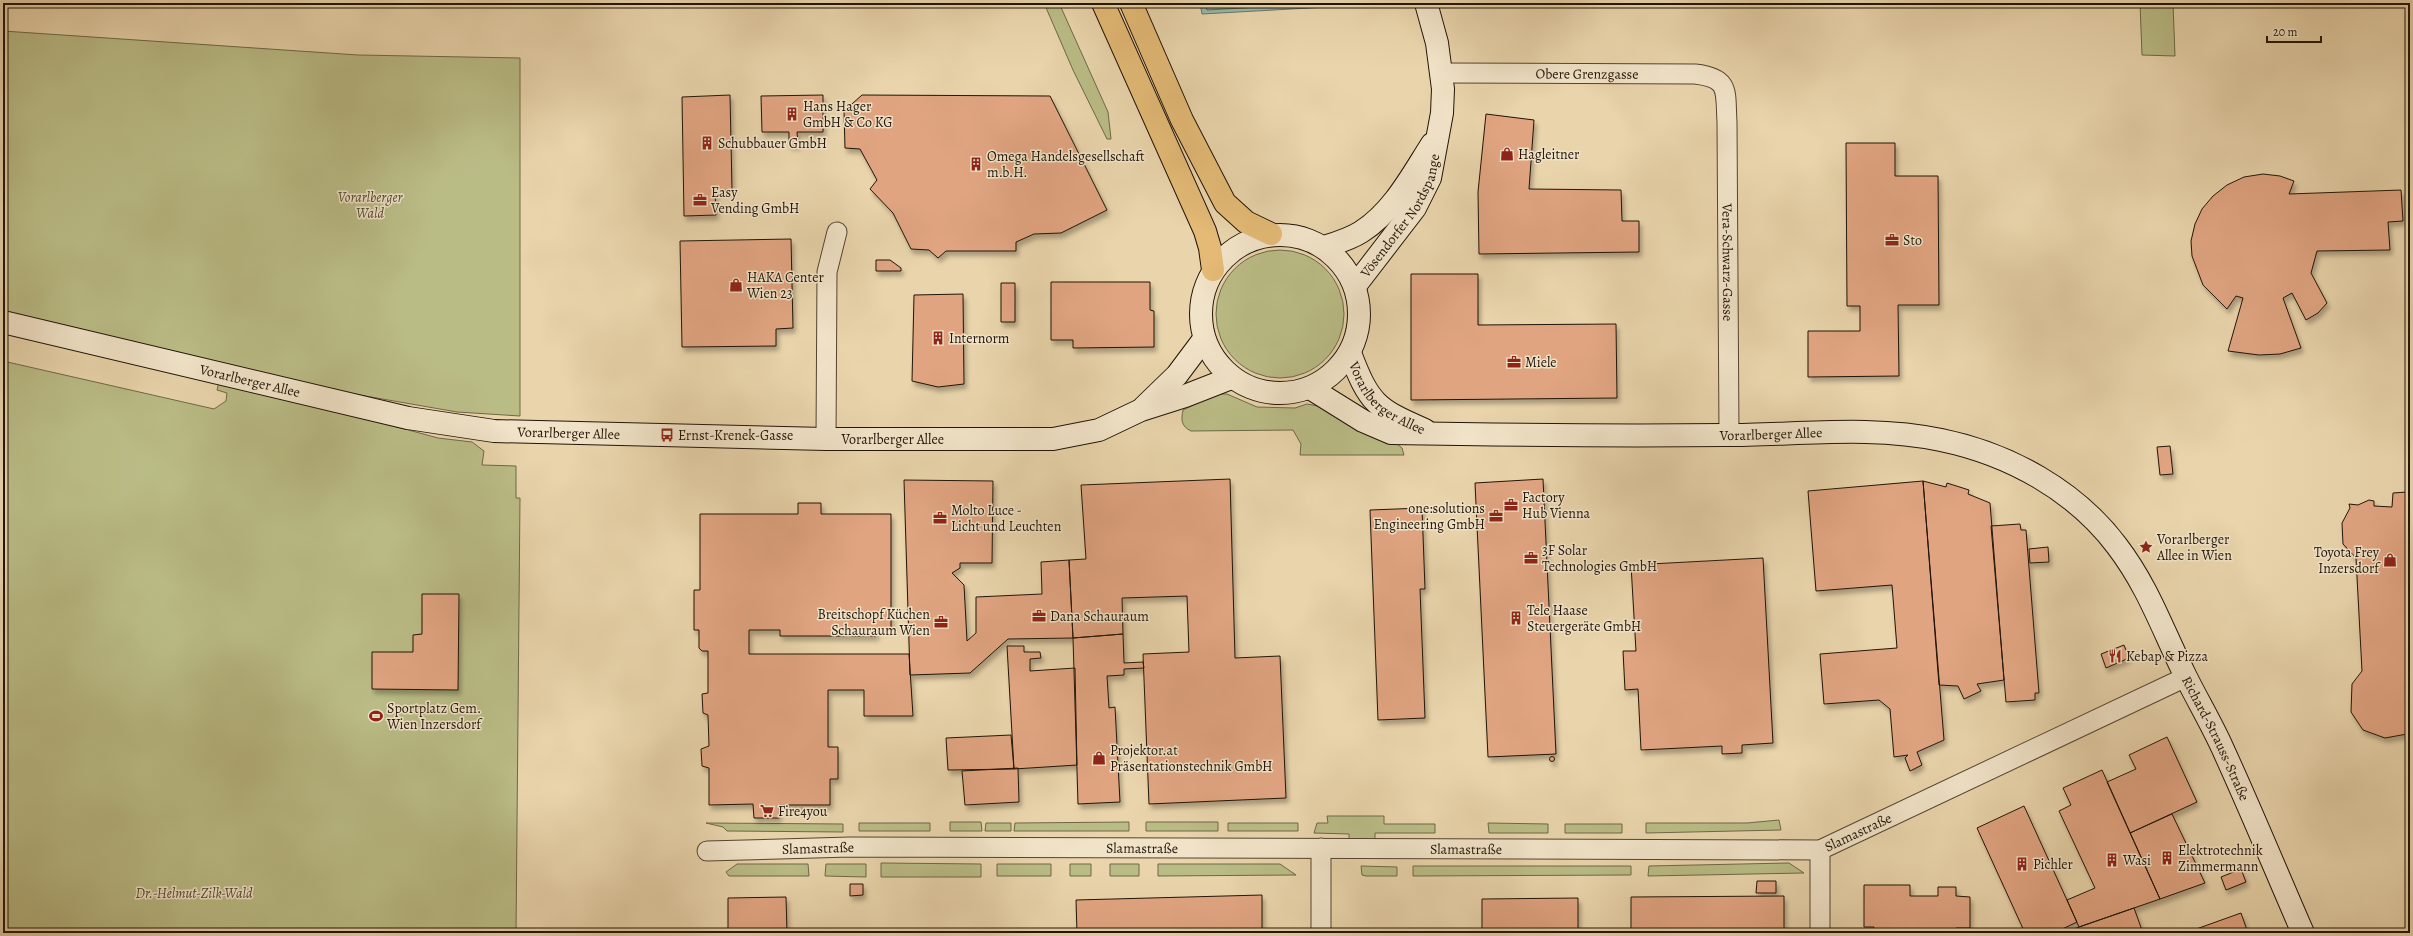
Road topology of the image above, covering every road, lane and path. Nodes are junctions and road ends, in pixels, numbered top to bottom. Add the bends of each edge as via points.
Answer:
1 (1131, 3) edge
2 (1426, 3) edge
3 (1106, 7) edge
4 (1442, 73) junction
5 (1725, 90) joint
6 (1435, 140) junction
7 (837, 232) dead end
8 (1271, 234) junction
9 (1324, 247) junction
10 (1213, 270) junction
11 (1355, 286) junction
12 (3, 322) edge
13 (1204, 339) junction
14 (1350, 353) junction
15 (1231, 378) junction
16 (1310, 388) junction
17 (1141, 410) junction
18 (1433, 434) junction
19 (1729, 435) junction
20 (826, 439) junction
21 (2088, 514) joint
22 (2186, 677) junction
23 (1321, 848) junction
24 (1820, 850) junction
25 (707, 851) dead end
26 (1321, 933) edge
27 (1820, 933) edge
28 (2303, 933) edge

1 - 8 highway via 1182,120 1225,203 1246,222
2 - 4 main road, Vösendorfer Nordspange via 1437,42
3 - 10 highway via 1205,231
4 - 5 street, Obere Grenzgasse via 1695,74 1712,76
4 - 6 main road, Vösendorfer Nordspange via 1443,103
5 - 19 street, Vera-Schwarz-Gasse via 1728,122
6 - 9 main road, Vösendorfer Nordspange via 1397,197 1374,223 1360,232
6 - 11 main road, Vösendorfer Nordspange via 1430,178 1415,208
7 - 20 street via 827,272
8 - 9 main road via 1300,236
8 - 10 main road via 1250,240 1231,251
9 - 11 main road via 1344,266
10 - 13 main road via 1202,294 1200,316
11 - 14 main road via 1360,310 1357,336
12 - 20 main road, Vorarlberger Allee via 408,418 494,431
13 - 15 main road via 1214,360
13 - 17 main road, Vorarlberger Allee via 1193,357
14 - 16 main road via 1329,377
14 - 18 main road, Vorarlberger Allee via 1364,388 1384,411
15 - 16 main road via 1256,391 1283,394
15 - 17 main road, Vorarlberger Allee
16 - 18 main road, Vorarlberger Allee via 1363,421 1391,433
17 - 20 main road, Vorarlberger Allee via 1099,430 1053,439
18 - 19 main road, Vorarlberger Allee
19 - 21 main road, Vorarlberger Allee via 1893,433 1941,440 1987,453 2027,470 2059,490
21 - 22 main road, Richard-Strauss-Straße via 2115,543 2143,583
22 - 24 street, Slamastraße
22 - 28 main road, Richard-Strauss-Straße via 2221,745
23 - 24 street, Slamastraße
23 - 25 street, Slamastraße via 850,847
23 - 26 street
24 - 27 street

